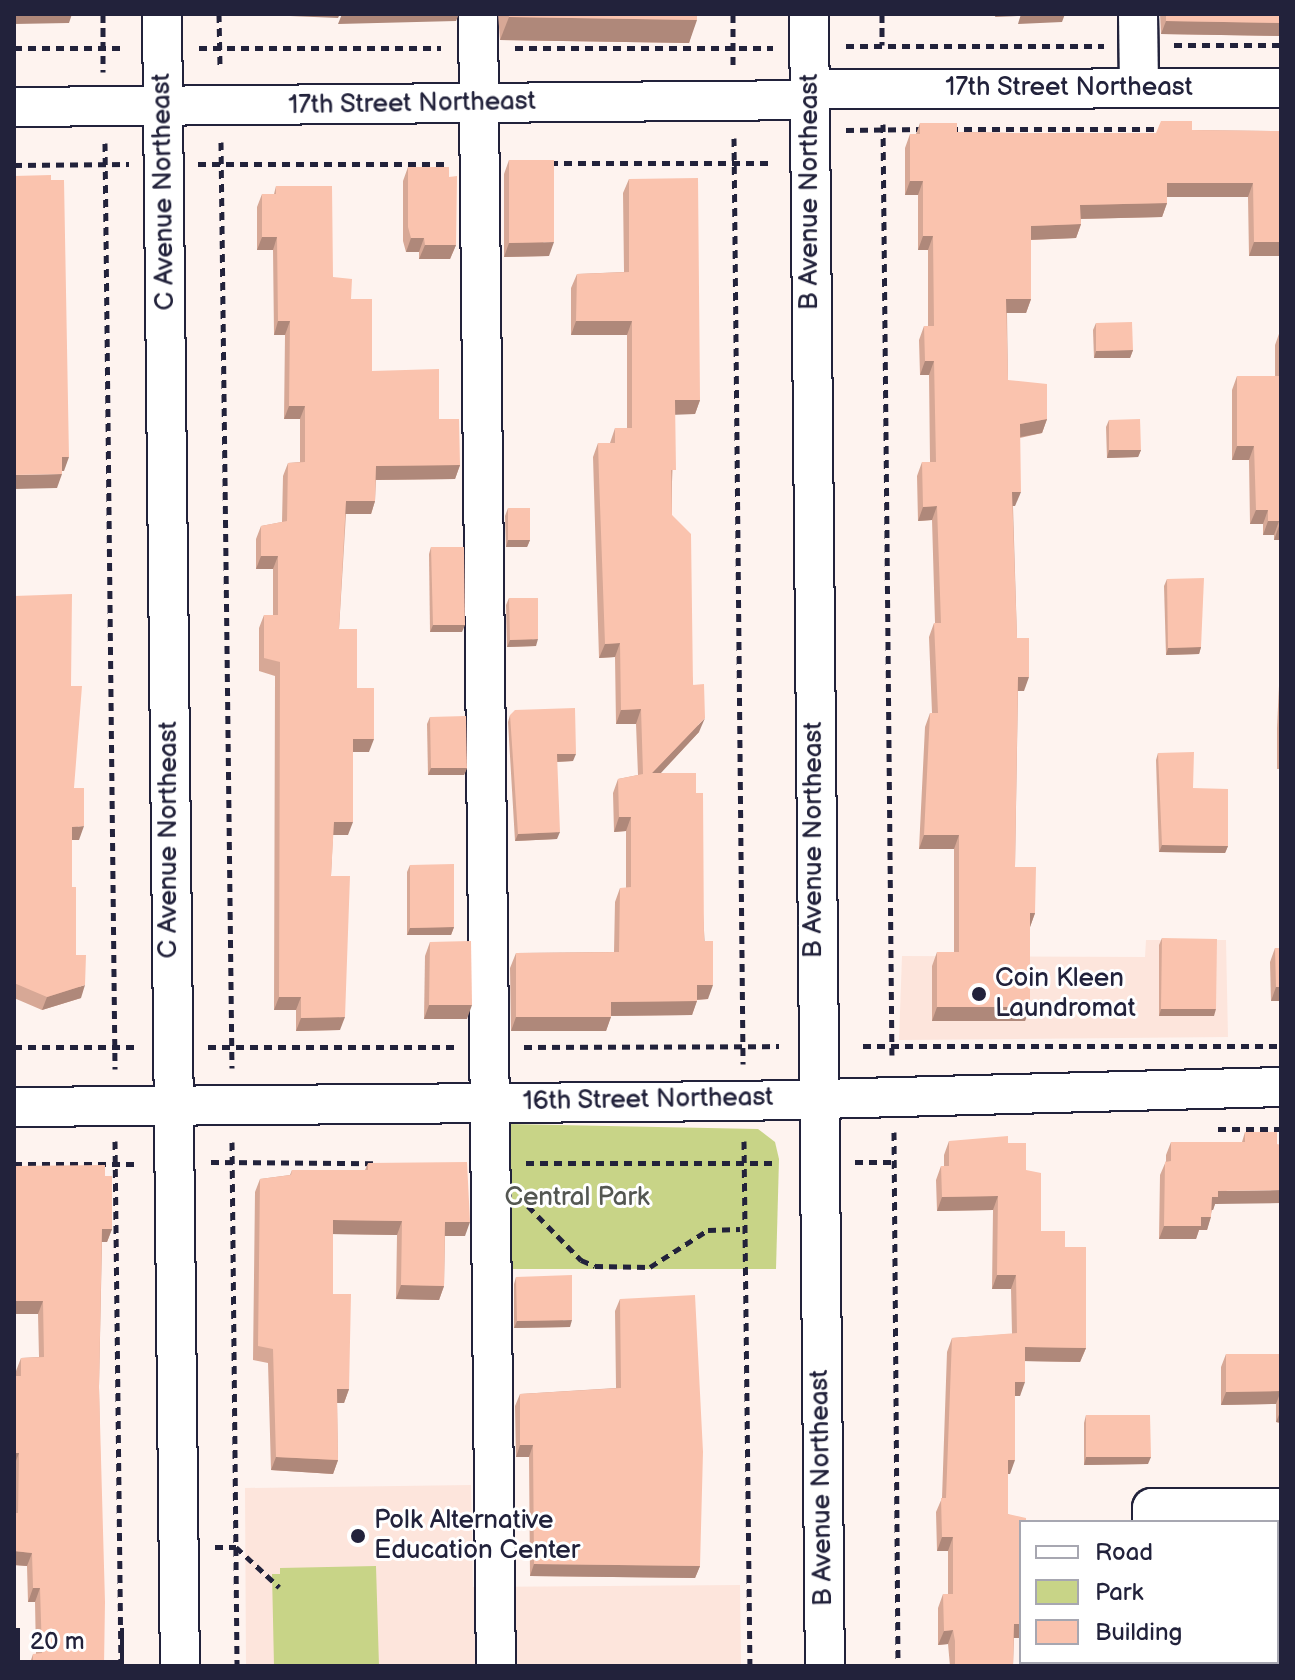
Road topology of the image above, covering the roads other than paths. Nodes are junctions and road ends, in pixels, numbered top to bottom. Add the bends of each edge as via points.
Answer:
1 (162, 14) edge
2 (478, 14) edge
3 (809, 14) edge
4 (1138, 30) edge
5 (1139, 87) junction
6 (1281, 88) edge
7 (810, 94) junction
8 (479, 103) junction
9 (14, 107) edge
10 (163, 107) junction
11 (1281, 1087) edge
12 (816, 1096) junction
13 (486, 1103) junction
14 (171, 1105) junction
15 (14, 1107) edge
16 (1281, 1508) edge
17 (1152, 1520) edge
18 (180, 1666) edge
19 (496, 1666) edge
20 (825, 1666) edge

1 - 10 street, C Avenue Northeast
2 - 8 street
3 - 7 street, B Avenue Northeast
4 - 5 street
5 - 6 street, 17th Street Northeast
5 - 7 street, 17th Street Northeast
7 - 8 street, 17th Street Northeast
7 - 12 street, B Avenue Northeast
8 - 10 street, 17th Street Northeast
8 - 13 street
9 - 10 street, 17th Street Northeast
10 - 14 street, C Avenue Northeast
11 - 12 street, 16th Street Northeast
12 - 13 street, 16th Street Northeast
12 - 20 street, B Avenue Northeast
13 - 14 street, 16th Street Northeast
13 - 19 street
14 - 15 street, 16th Street Northeast
14 - 18 street, C Avenue Northeast
16 - 17 street via 1152,1508

